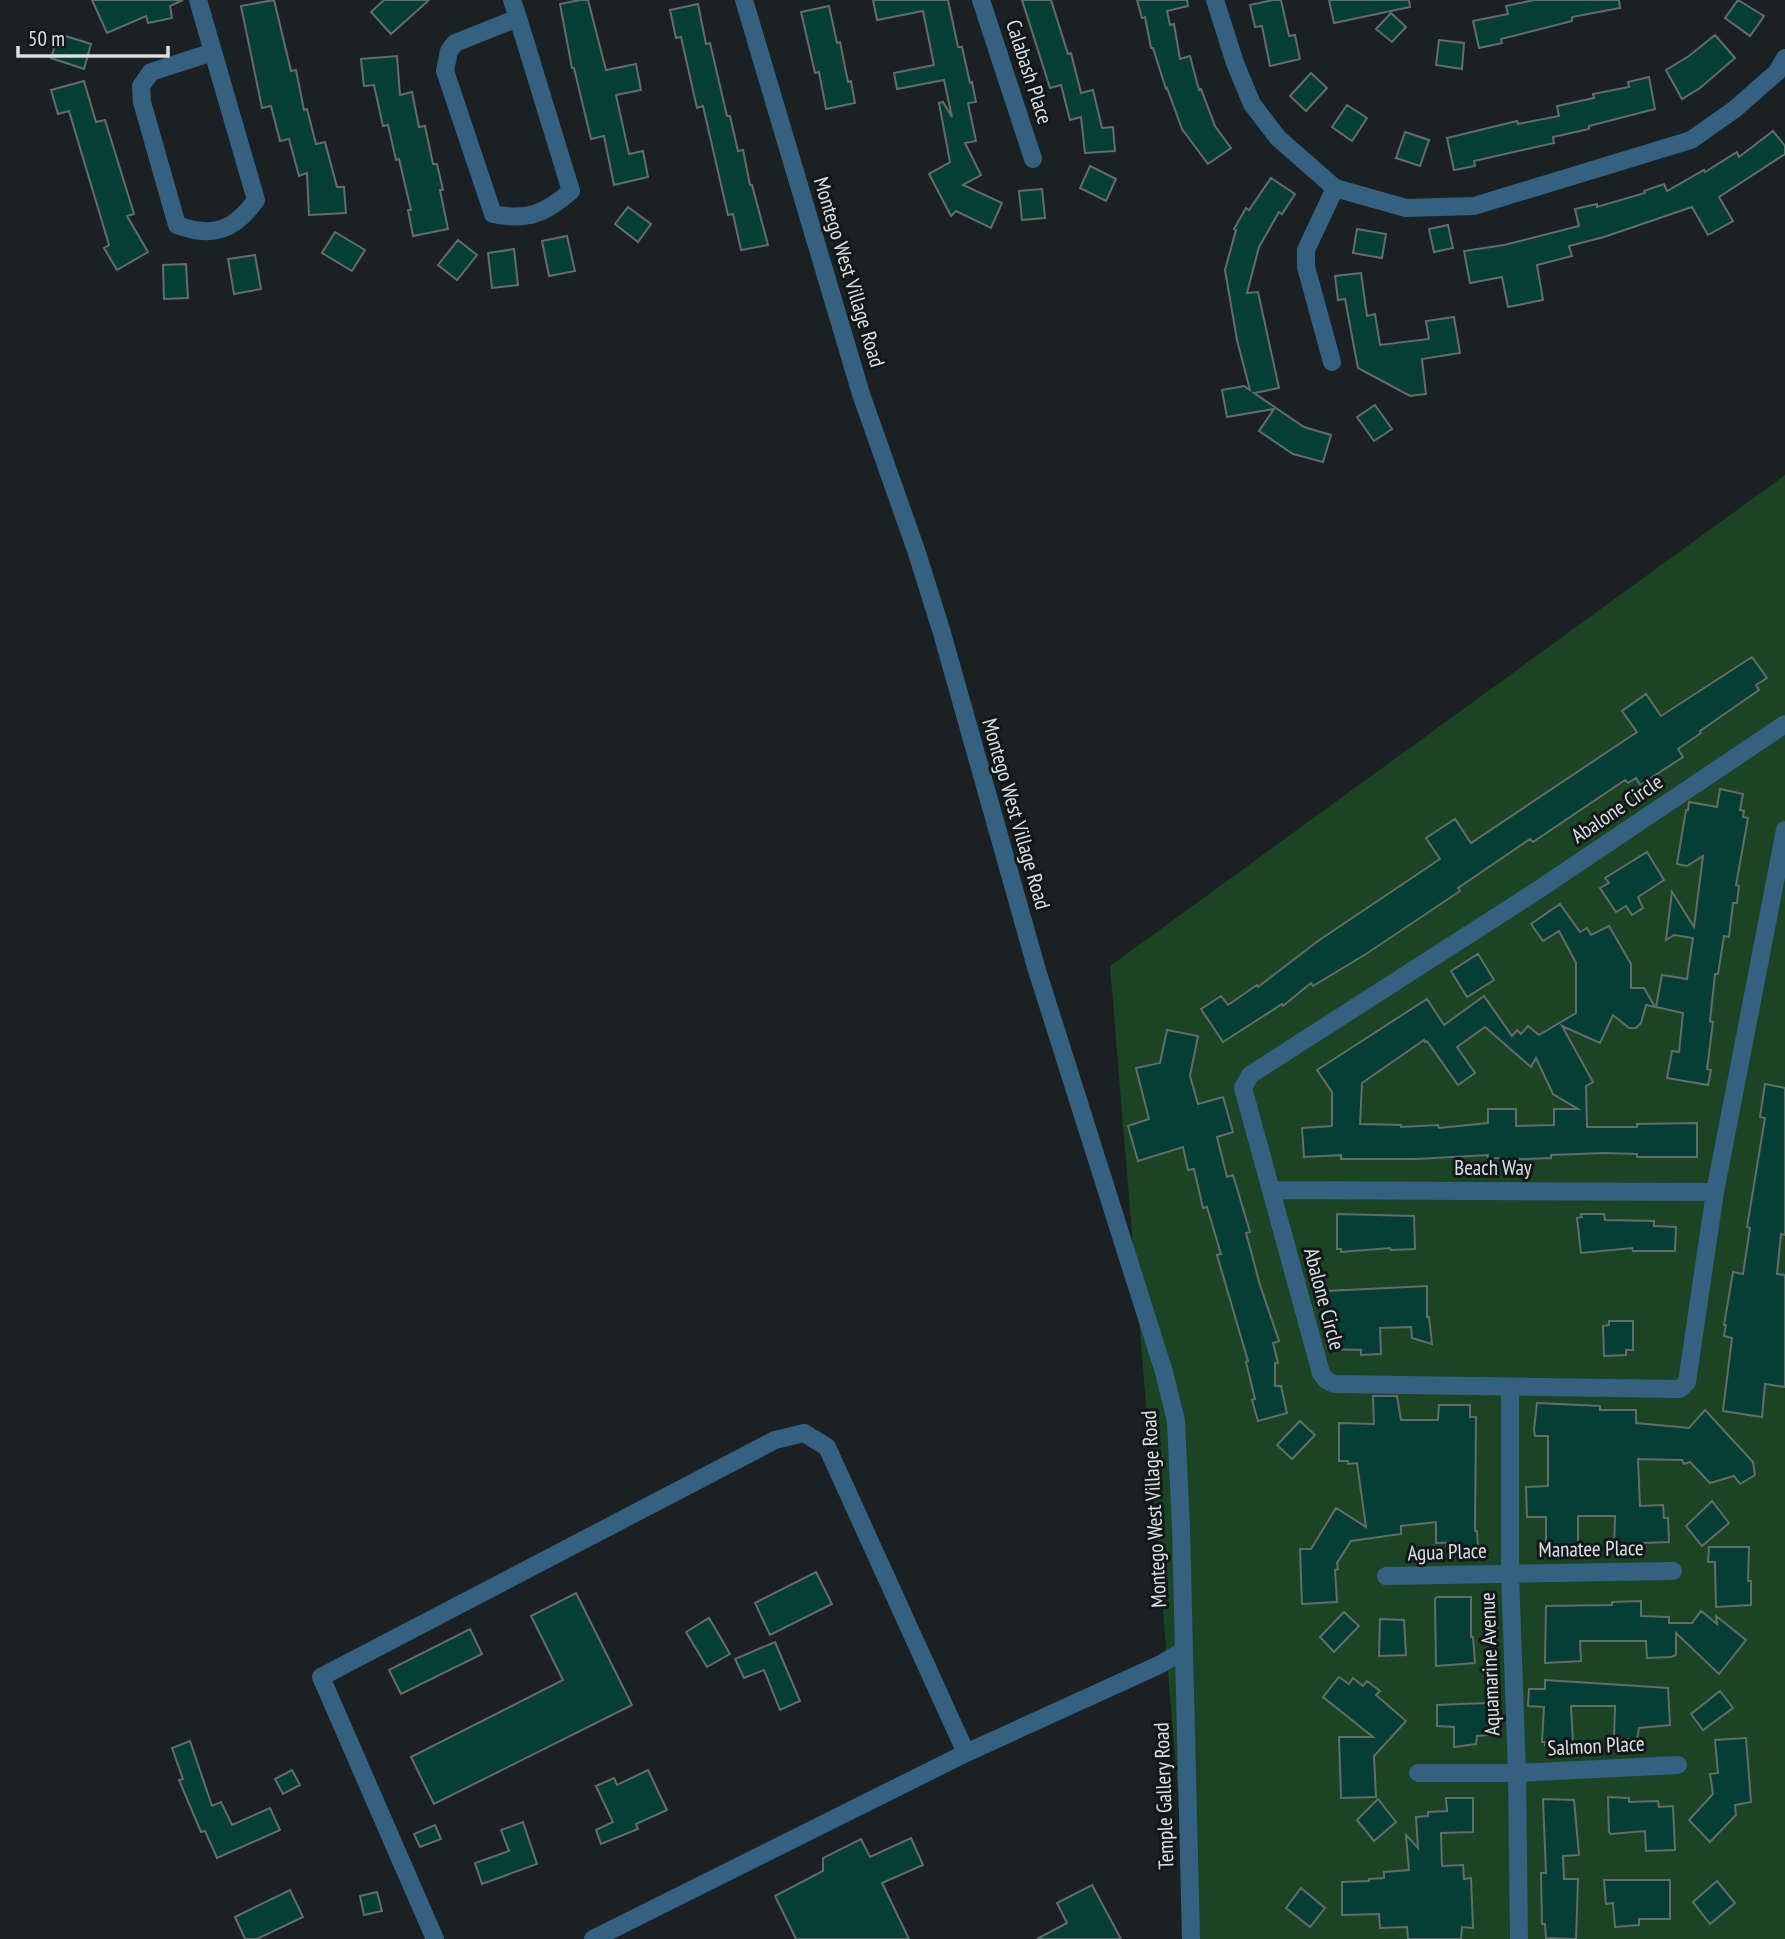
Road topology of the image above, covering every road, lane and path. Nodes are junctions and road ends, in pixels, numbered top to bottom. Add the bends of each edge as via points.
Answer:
1 (198, 0) edge
2 (512, 0) edge
3 (744, 0) edge
4 (981, 0) edge
5 (1214, 0) edge
6 (518, 18) junction
7 (213, 52) junction
8 (1785, 58) edge
9 (1033, 159) dead end
10 (1335, 188) junction
11 (1332, 362) dead end
12 (1785, 724) edge
13 (1785, 830) edge
14 (1271, 1190) junction
15 (1715, 1192) junction
16 (1510, 1387) junction
17 (1673, 1570) dead end
18 (1510, 1573) junction
19 (1386, 1576) dead end
20 (1183, 1651) junction
21 (966, 1753) junction
22 (1678, 1766) dead end
23 (1418, 1773) dead end
24 (1517, 1773) junction
25 (435, 1939) edge
26 (593, 1939) edge
27 (1191, 1939) edge
28 (1518, 1939) edge

1 - 7 street
2 - 6 street
3 - 20 street, Montego West Village Road via 861,394 942,633 1036,967 1164,1372 1176,1421
4 - 9 street, Calabash Place
5 - 10 street via 1252,104 1278,138
6 - 6 street via 455,43 445,71 493,214 512,218 555,206 571,191
7 - 7 street via 256,200 230,226 194,231 177,225 141,86 151,72
8 - 10 street via 1777,72 1735,109 1691,140 1474,206 1406,208
10 - 11 street via 1306,250 1306,267
12 - 14 street, Abalone Circle via 1250,1075 1243,1088
13 - 15 street, Abalone Circle
14 - 15 street, Beach Way
14 - 16 street, Abalone Circle via 1326,1380 1334,1384
15 - 16 street, Abalone Circle via 1684,1387
16 - 18 street, Aquamarine Avenue
17 - 18 street, Manatee Place
18 - 19 street, Agua Place
18 - 24 street, Aquamarine Avenue
20 - 21 street
20 - 27 street, Temple Gallery Road
21 - 25 street via 827,1447 804,1433 775,1440 321,1677
21 - 26 street
22 - 24 street, Salmon Place
23 - 24 street, Salmon Place
24 - 28 street, Aquamarine Avenue

